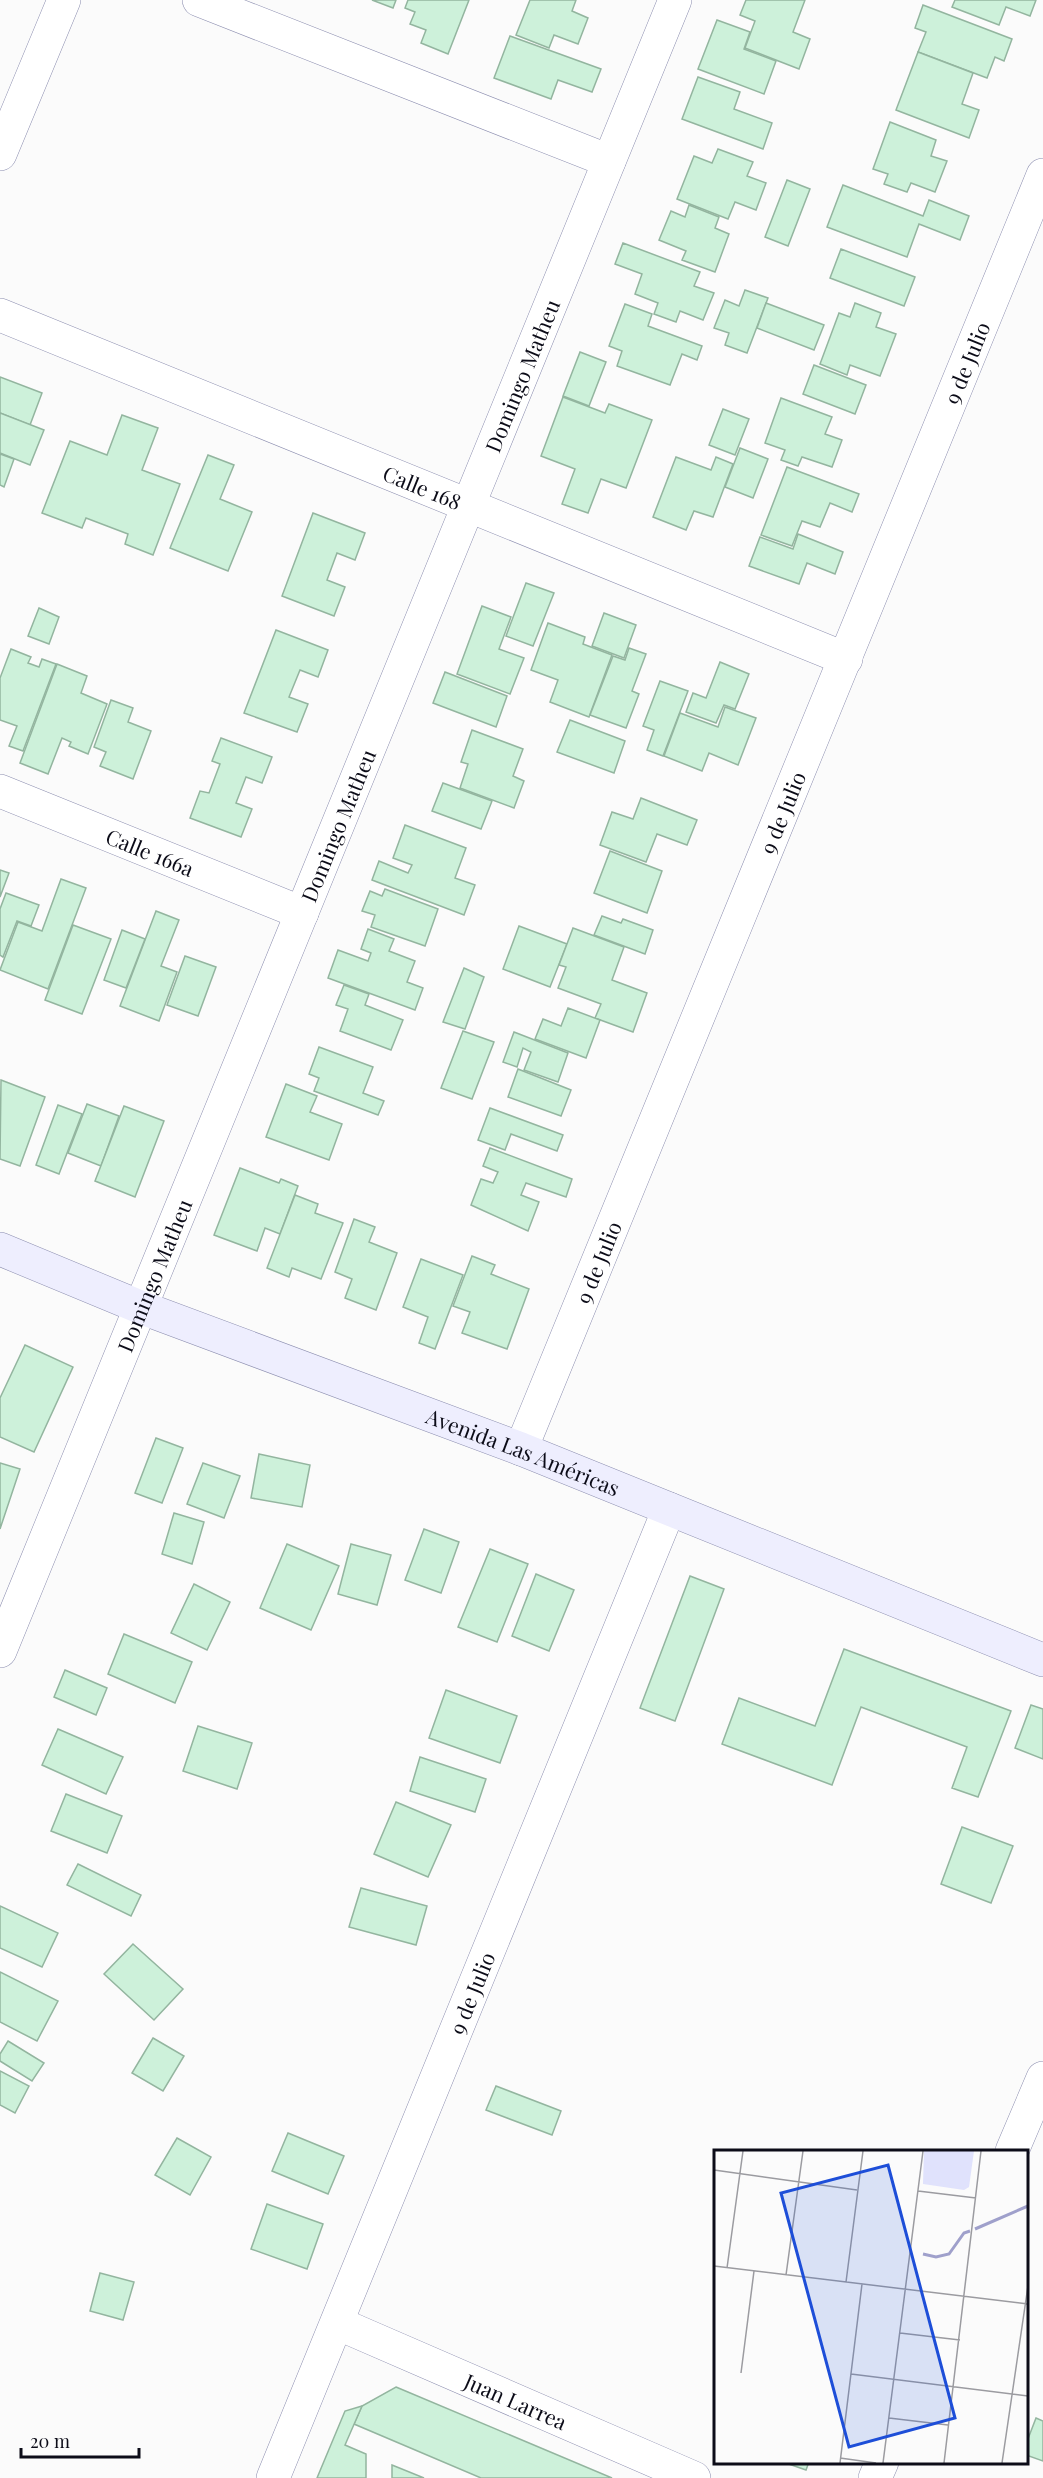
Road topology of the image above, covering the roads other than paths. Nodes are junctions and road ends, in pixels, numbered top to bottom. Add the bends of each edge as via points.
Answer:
1 (64, 0) edge
2 (199, 0) edge
3 (675, 0) edge
4 (0, 154) edge
5 (609, 161) junction
6 (1043, 175) edge
7 (0, 315) edge
8 (468, 506) junction
9 (846, 659) junction
10 (0, 791) edge
11 (302, 913) junction
12 (0, 1249) edge
13 (140, 1307) junction
14 (521, 1449) junction
15 (669, 1509) junction
16 (0, 1651) edge
17 (1043, 1660) edge
18 (1043, 2078) edge
19 (1012, 2150) edge
20 (337, 2323) junction
21 (882, 2463) edge
22 (273, 2478) edge
23 (694, 2478) edge
24 (875, 2478) edge

1 - 4 street
2 - 5 street
3 - 5 street, Domingo Matheu
5 - 8 street, Domingo Matheu
6 - 9 street, 9 de Julio
7 - 8 street, Calle 168
8 - 9 street, Calle 168
8 - 11 street, Domingo Matheu
9 - 14 street, 9 de Julio
10 - 11 street, Calle 166a
11 - 13 street, Domingo Matheu
12 - 13 main road, Avenida Las Américas
13 - 14 main road, Avenida Las Américas
13 - 16 street, Domingo Matheu
14 - 15 main road, Avenida Las Américas
15 - 17 main road, Avenida Las Américas
15 - 20 street, 9 de Julio
18 - 19 street
20 - 22 street, 9 de Julio
20 - 23 street, Juan Larrea
21 - 24 street

